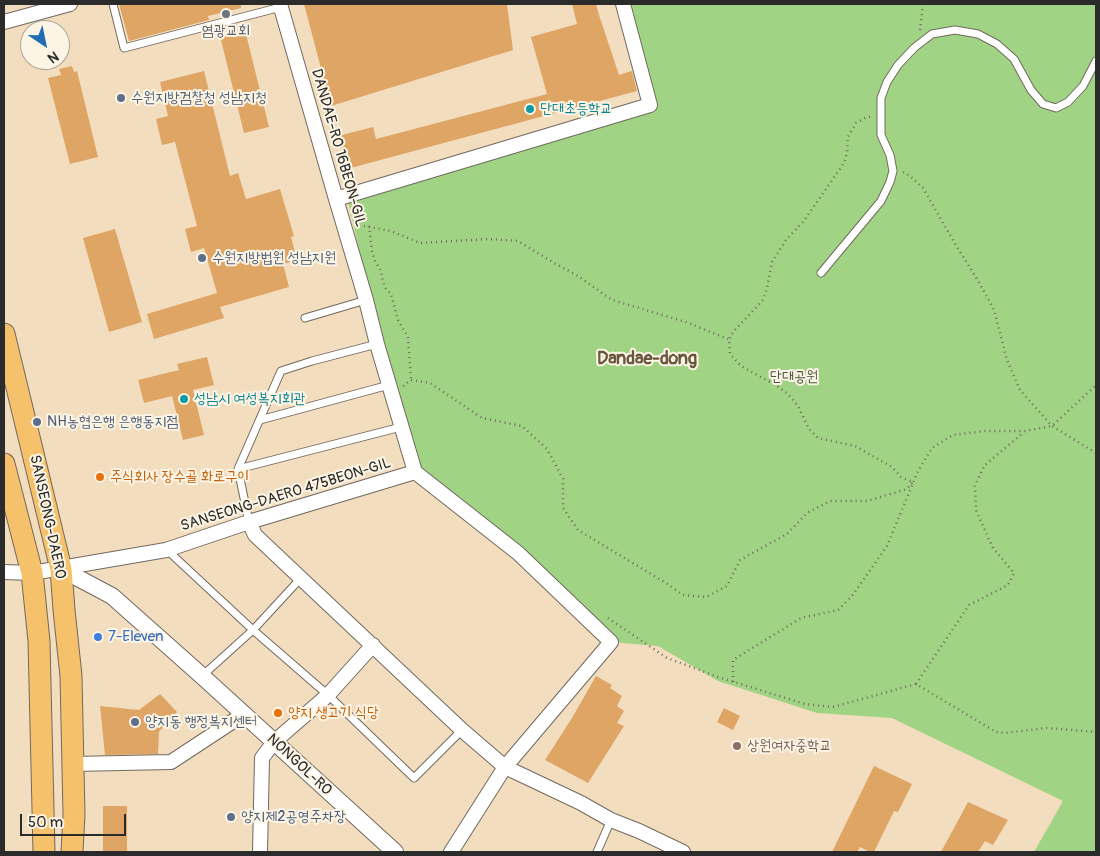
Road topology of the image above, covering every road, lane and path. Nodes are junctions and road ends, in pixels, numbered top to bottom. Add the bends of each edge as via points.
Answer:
1 (70, 4) edge
2 (113, 4) edge
3 (623, 4) edge
4 (923, 4) edge
5 (281, 6) edge
6 (40, 7) edge
7 (921, 20) dead end
8 (4, 22) edge
9 (1096, 61) edge
10 (881, 115) junction
11 (893, 171) junction
12 (336, 199) junction
13 (355, 224) dead end
14 (369, 226) junction
15 (821, 273) dead end
16 (366, 300) junction
17 (305, 318) dead end
18 (4, 334) edge
19 (729, 339) junction
20 (377, 344) junction
21 (411, 380) junction
22 (1096, 385) edge
23 (391, 390) junction
24 (260, 420) junction
25 (1052, 426) junction
26 (401, 427) junction
27 (1026, 431) junction
28 (1096, 453) edge
29 (4, 464) edge
30 (238, 469) junction
31 (415, 472) junction
32 (913, 482) junction
33 (7, 489) edge
34 (249, 522) junction
35 (166, 550) junction
36 (61, 569) junction
37 (4, 572) edge
38 (32, 573) junction
39 (301, 578) junction
40 (606, 617) dead end
41 (253, 630) junction
42 (373, 645) junction
43 (202, 676) junction
44 (733, 682) junction
45 (916, 684) junction
46 (328, 696) junction
47 (244, 714) junction
48 (462, 730) junction
49 (1096, 732) edge
50 (274, 742) junction
51 (72, 764) junction
52 (505, 766) junction
53 (611, 820) junction
54 (44, 852) edge
55 (72, 852) edge
56 (260, 852) edge
57 (395, 852) edge
58 (451, 852) edge
59 (597, 852) edge
60 (683, 852) edge

1 - 6 street
2 - 5 lane via 124,48
3 - 12 street via 650,105
4 - 7 path
5 - 12 street, DANDAE-RO 16BEON-GIL
6 - 8 street
9 - 10 lane via 1082,86 1068,102 1056,108 1043,104 1031,90 1014,59 997,44 978,34 955,30 932,34 914,48 886,82 881,98
10 - 11 lane via 881,135
10 - 19 path via 856,123 848,137 844,163 772,262 763,300
11 - 15 lane via 881,200
11 - 25 path via 910,176 923,188 994,310 1007,360 1020,390
12 - 16 street, DANDAE-RO 16BEON-GIL
13 - 14 path
14 - 19 path via 420,243 488,238 518,241 612,300 686,322
14 - 21 path via 375,261 408,337
16 - 17 lane
16 - 20 street, DANDAE-RO 16BEON-GIL
18 - 36 main road, SANSEONG-DAERO
19 - 32 path via 730,354 741,366 788,394 818,438 855,446
20 - 23 street, DANDAE-RO 16BEON-GIL
20 - 24 lane via 280,371
21 - 23 path
21 - 32 path via 430,383 482,418 522,426 547,449 564,479 563,508 578,530 683,595 706,597 727,586 740,560 787,534 807,513 830,501 867,501 907,489
22 - 25 path
23 - 24 lane
23 - 26 street, DANDAE-RO 16BEON-GIL
24 - 30 lane
25 - 27 path
25 - 28 path
26 - 30 lane
26 - 31 street, DANDAE-RO 16BEON-GIL
27 - 32 path via 953,435 932,448
27 - 45 path via 984,466 975,486 976,510 993,548 1014,573 1008,585 969,606
29 - 33 main road, SANSEONG-DAERO
30 - 34 lane
31 - 34 street, SANSEONG-DAERO 475BEON-GIL
31 - 52 street via 518,552 611,642
32 - 44 path via 887,546 852,596 838,610 801,618 733,660
33 - 38 main road, SANSEONG-DAERO
34 - 35 street, SANSEONG-DAERO 475BEON-GIL
34 - 39 street via 255,535
35 - 36 street, SANSEONG-DAERO 475BEON-GIL
35 - 41 lane, SANSEONG-DAERO 475BEON-GIL
36 - 38 street, SANSEONG-DAERO 475BEON-GIL
36 - 43 street, NONGOL-RO via 112,596
36 - 51 main road, SANSEONG-DAERO via 70,676
37 - 38 street, SANSEONG-DAERO 475BEON-GIL
38 - 54 main road, SANSEONG-DAERO via 39,640
39 - 41 lane
39 - 42 street
40 - 44 path via 667,658
41 - 43 lane
41 - 46 lane, SANSEONG-DAERO 475BEON-GIL
42 - 46 street
42 - 48 street
43 - 47 street, NONGOL-RO
44 - 45 path via 806,704 833,707
45 - 49 path via 996,732 1047,728
46 - 48 lane, SANSEONG-DAERO 475BEON-GIL via 414,778
46 - 50 street
47 - 50 street, NONGOL-RO
47 - 51 street via 170,762
48 - 52 street
50 - 56 street via 262,758
50 - 57 street, NONGOL-RO
51 - 55 main road, SANSEONG-DAERO
52 - 53 street
52 - 58 street
53 - 59 lane
53 - 60 street

